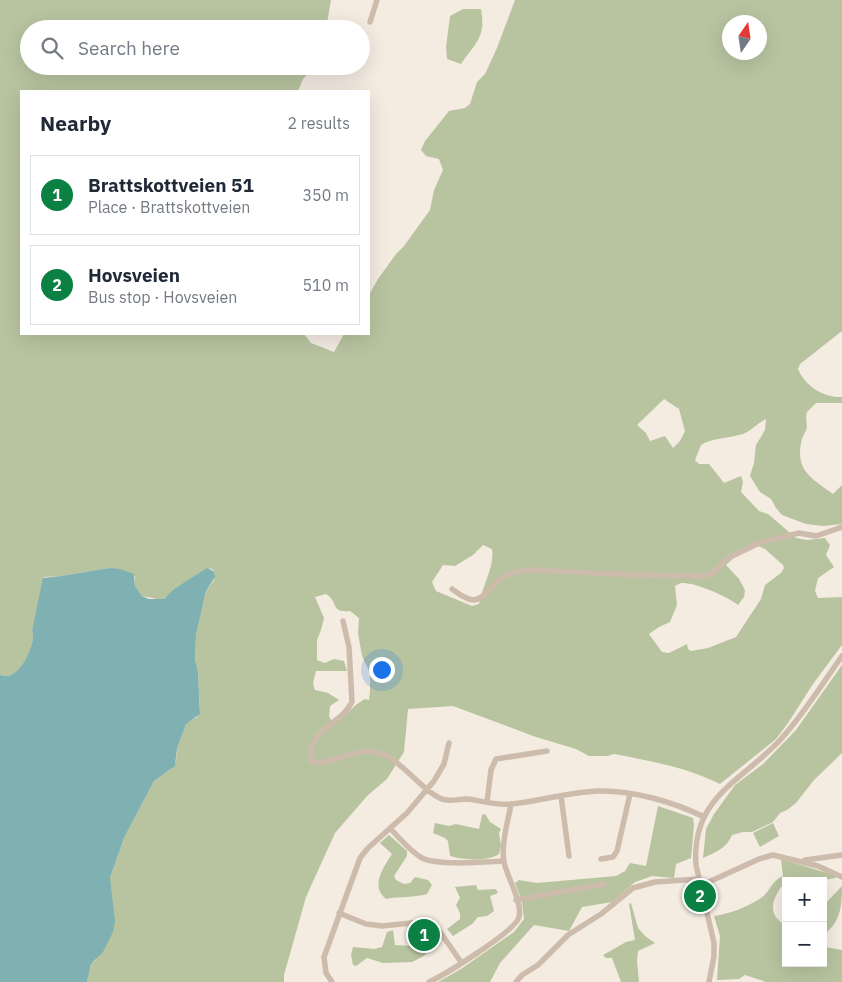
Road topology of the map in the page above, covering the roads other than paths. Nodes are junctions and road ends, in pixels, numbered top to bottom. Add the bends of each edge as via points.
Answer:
1 (377, 0) edge
2 (370, 22) dead end
3 (842, 527) edge
4 (452, 589) dead end
5 (342, 621) dead end
6 (842, 656) edge
7 (449, 743) dead end
8 (547, 751) dead end
9 (428, 790) junction
10 (630, 794) junction
11 (561, 796) junction
12 (487, 802) junction
13 (511, 804) junction
14 (704, 818) junction
15 (390, 828) junction
16 (842, 855) edge
17 (568, 856) dead end
18 (601, 859) dead end
19 (816, 859) junction
20 (504, 861) junction
21 (803, 862) junction
22 (816, 866) junction
23 (842, 877) edge
24 (698, 879) junction
25 (604, 884) dead end
26 (700, 886) junction
27 (516, 900) junction
28 (340, 913) junction
29 (461, 962) junction
30 (332, 982) edge
31 (429, 982) edge
32 (516, 982) edge
33 (709, 982) edge

1 - 2 street
3 - 4 street via 816,536 800,533 759,542 726,559 712,574 704,576 520,570 507,575 473,600
5 - 9 street via 349,647 352,702 318,733 310,761 318,763 366,751 386,755
6 - 14 street via 782,738 729,784 714,800
7 - 9 street via 442,768
8 - 12 street via 496,759
9 - 12 street via 444,800
9 - 15 street
10 - 11 street via 598,792
10 - 14 street via 683,808
10 - 18 street via 617,851 613,857
11 - 13 street
11 - 17 street
12 - 13 street
13 - 20 street
14 - 24 street via 695,855
15 - 20 street via 417,855 430,860
15 - 28 street via 360,858
16 - 19 street
19 - 21 street
19 - 22 street
20 - 27 street
21 - 22 street
21 - 26 street via 766,856
22 - 23 street
24 - 26 street
24 - 32 street via 655,882 633,888 568,935
25 - 27 street
26 - 33 street via 714,943
27 - 29 street via 520,914 514,926
28 - 29 street via 366,924 382,926 431,922
28 - 30 street via 323,962
29 - 31 street

